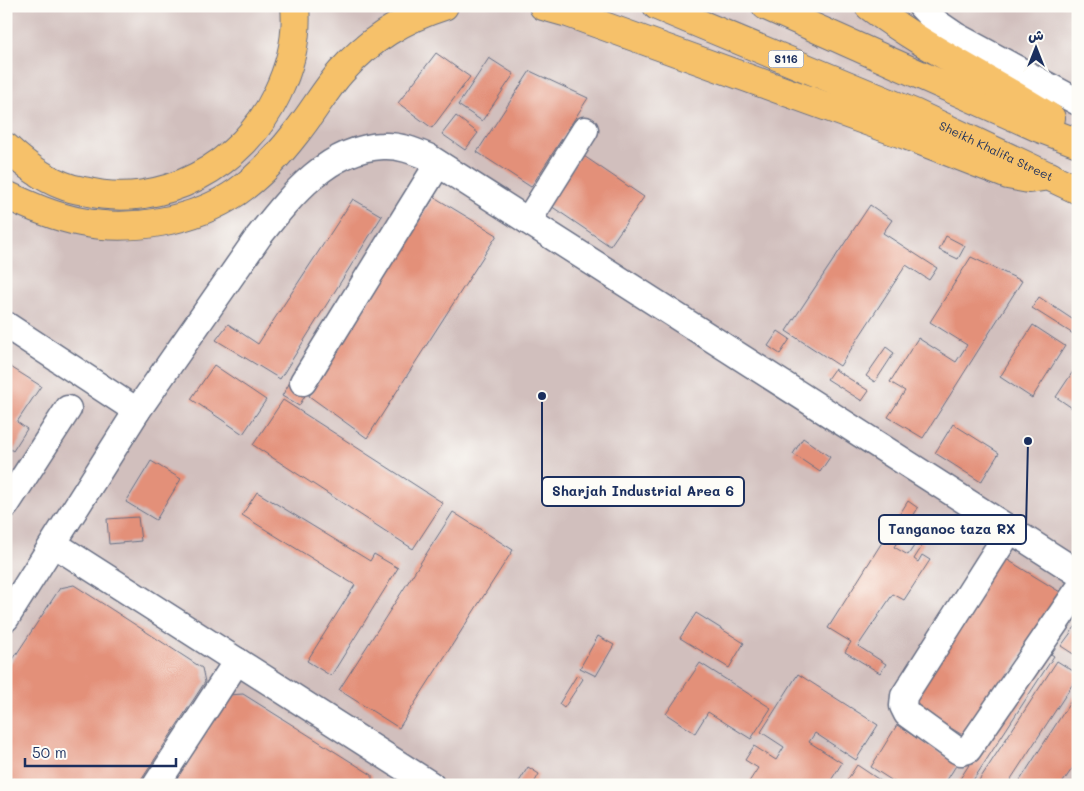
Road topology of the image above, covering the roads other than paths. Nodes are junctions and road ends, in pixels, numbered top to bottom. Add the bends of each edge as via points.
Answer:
1 (295, 6) edge
2 (444, 6) edge
3 (543, 6) edge
4 (657, 6) edge
5 (766, 6) edge
6 (869, 6) edge
7 (921, 6) edge
8 (1078, 102) edge
9 (585, 130) dead end
10 (1078, 141) edge
11 (6, 147) edge
12 (438, 164) junction
13 (1050, 176) junction
14 (1078, 190) edge
15 (6, 196) edge
16 (528, 221) junction
17 (6, 325) edge
18 (303, 382) dead end
19 (68, 409) dead end
20 (137, 411) junction
21 (6, 505) edge
22 (1010, 530) junction
23 (54, 544) junction
24 (1078, 573) edge
25 (1078, 590) edge
26 (9, 607) edge
27 (237, 661) junction
28 (418, 781) edge
29 (156, 785) edge

1 - 11 highway via 289,65 272,105 258,127 236,151 198,177 157,193 100,196 63,186 41,175
2 - 15 highway via 387,31 361,51 259,175 236,193 213,205 158,223 107,226 81,222
3 - 13 highway via 1008,175 1029,179
4 - 13 highway, Sheikh Khalifa Street / S116 via 914,113
5 - 10 highway via 1039,128
6 - 10 highway via 926,44 1052,118
7 - 8 street via 936,23 956,36
9 - 16 street
12 - 16 street
12 - 18 street
12 - 20 street via 407,149 385,145 362,148 341,156 318,172 259,236
13 - 14 highway, Sheikh Khalifa Street / S116
16 - 22 street
17 - 20 street
19 - 21 street
20 - 23 street
22 - 24 street
22 - 25 street via 904,696 903,706 907,714 957,750 968,750
23 - 26 street
23 - 27 street
27 - 28 street
27 - 29 street

